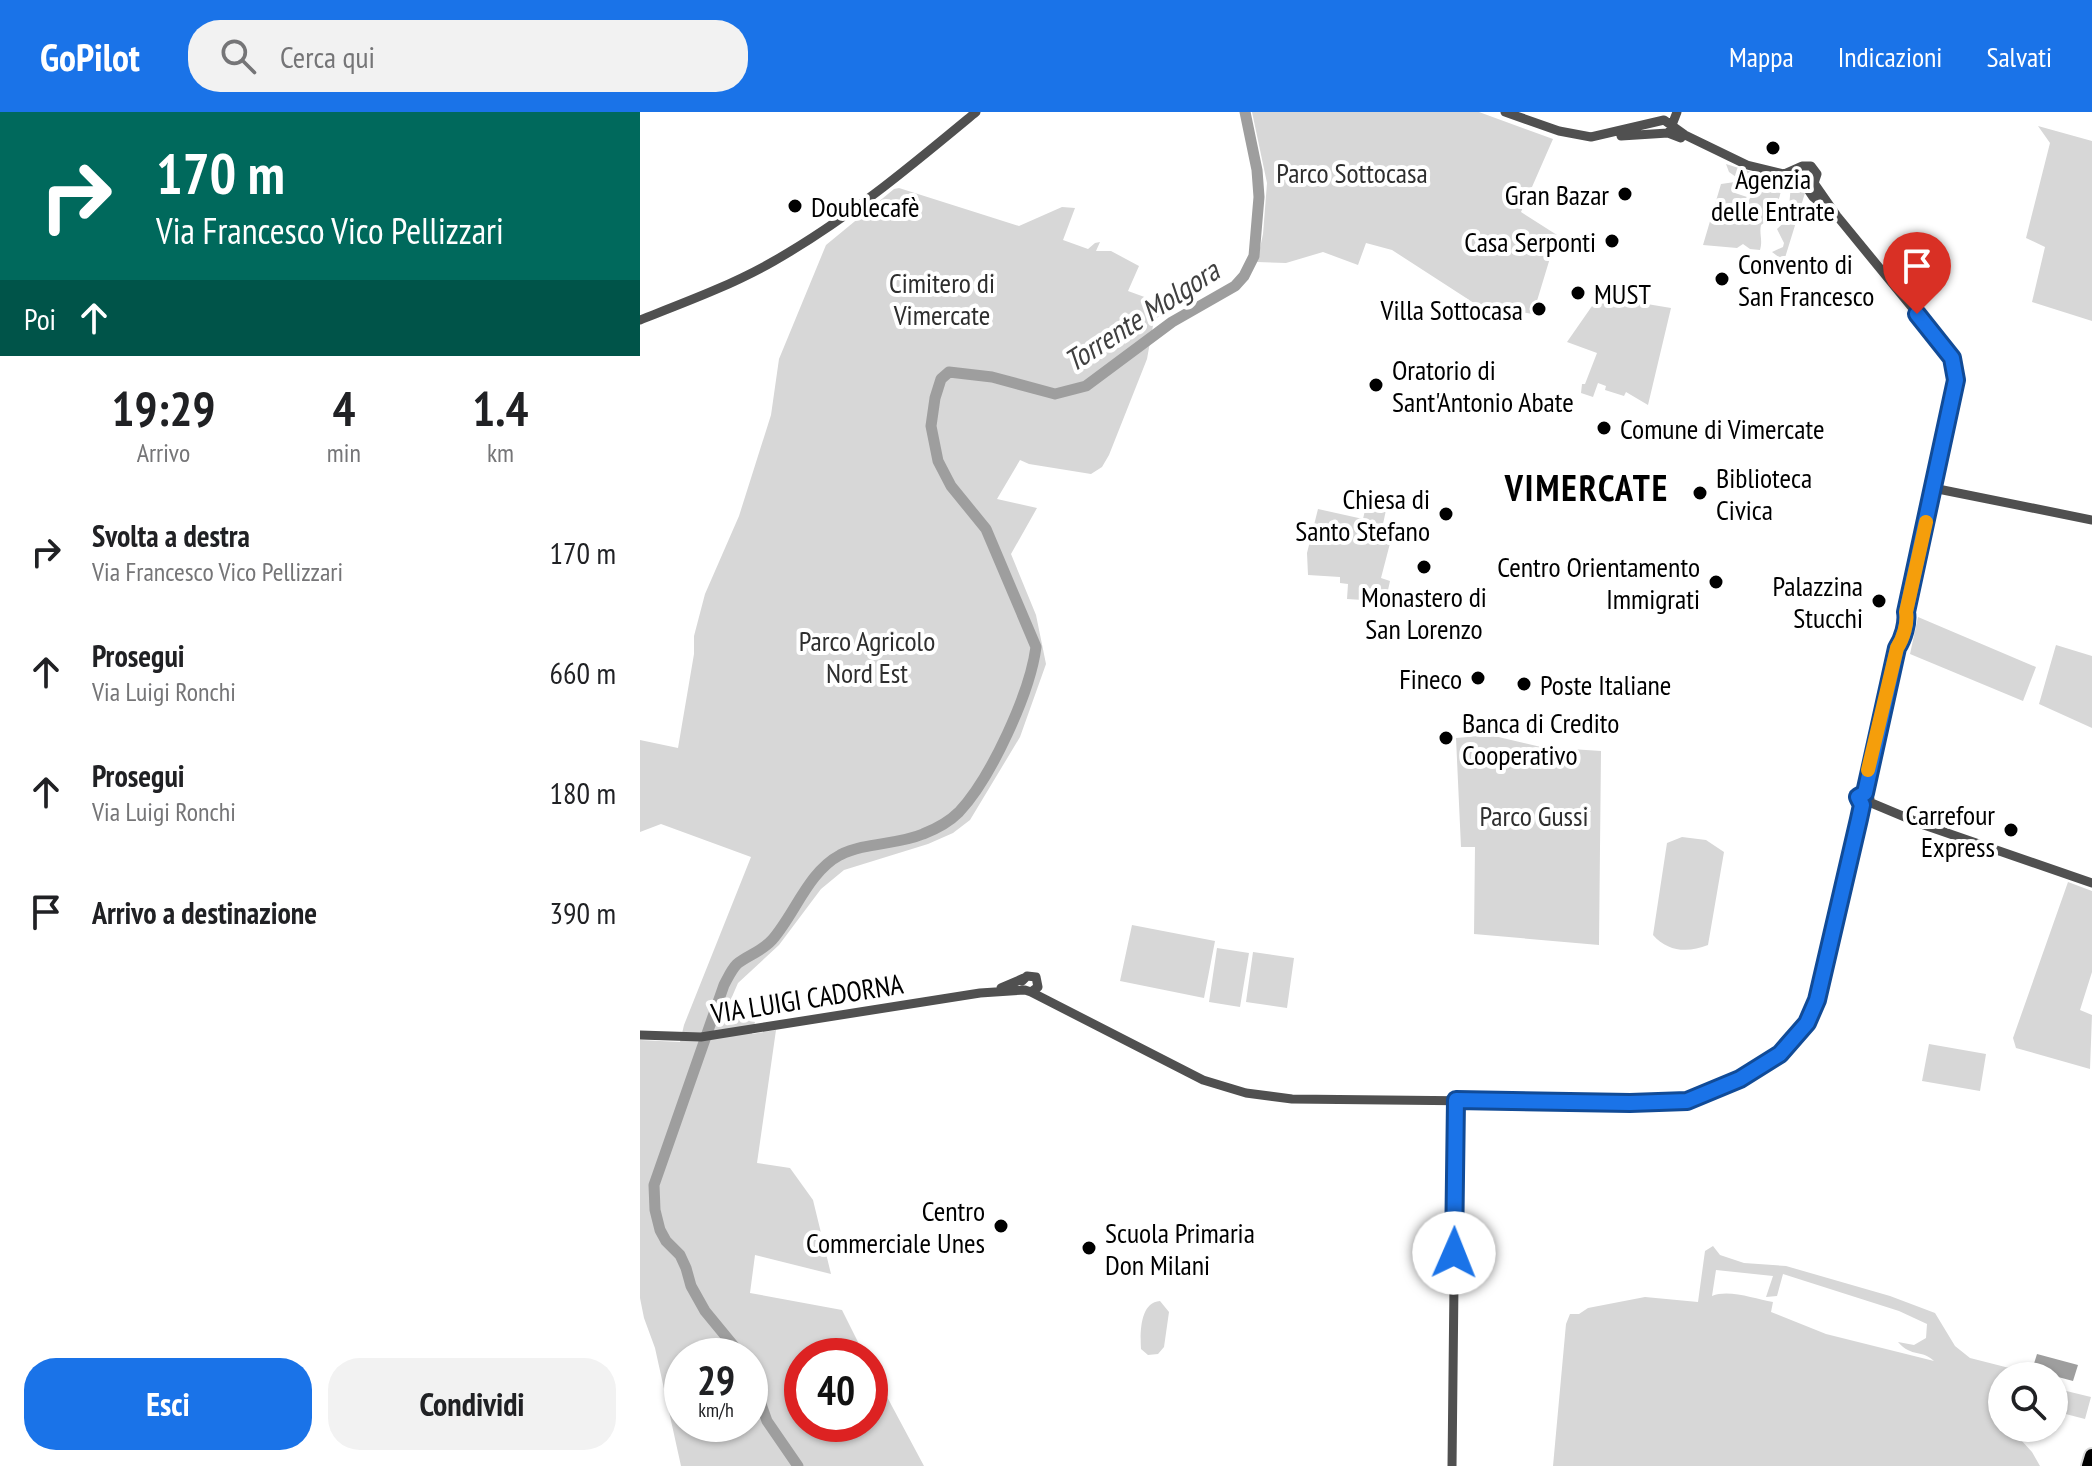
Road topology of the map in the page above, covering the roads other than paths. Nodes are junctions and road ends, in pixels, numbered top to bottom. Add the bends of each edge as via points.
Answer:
1 (976, 112) edge
2 (1492, 112) edge
3 (1505, 112) edge
4 (1667, 112) edge
5 (1677, 112) edge
6 (1659, 121) junction
7 (1666, 132) junction
8 (1575, 137) junction
9 (1798, 170) junction
10 (1806, 183) junction
11 (640, 320) edge
12 (1933, 488) junction
13 (2092, 520) edge
14 (1865, 800) junction
15 (2092, 883) edge
16 (1024, 978) junction
17 (1032, 989) junction
18 (980, 993) junction
19 (640, 1035) edge
20 (1456, 1100) junction
21 (2092, 1456) edge
22 (1452, 1466) edge
23 (2089, 1466) edge

1 - 11 street via 804,243 750,273
2 - 8 street
3 - 8 street
4 - 6 street
5 - 7 street
6 - 7 street via 1655,128
6 - 8 street via 1602,137
7 - 8 street via 1602,141
7 - 9 street via 1747,165 1781,174
7 - 10 street via 1737,166
9 - 10 street via 1796,176
9 - 10 street via 1811,166 1817,174
10 - 12 street via 1954,361 1956,380
12 - 13 street
12 - 14 street
14 - 15 street
14 - 20 street via 1817,1000 1807,1023 1780,1054 1740,1079 1687,1101
16 - 17 street via 1022,985
16 - 17 street via 1034,976
16 - 18 street, VIA LUIGI CADORNA
17 - 18 street, VIA LUIGI CADORNA
17 - 20 street via 1203,1080 1246,1093 1292,1099
18 - 19 street, VIA LUIGI CADORNA via 706,1036
20 - 22 street
21 - 23 highway

